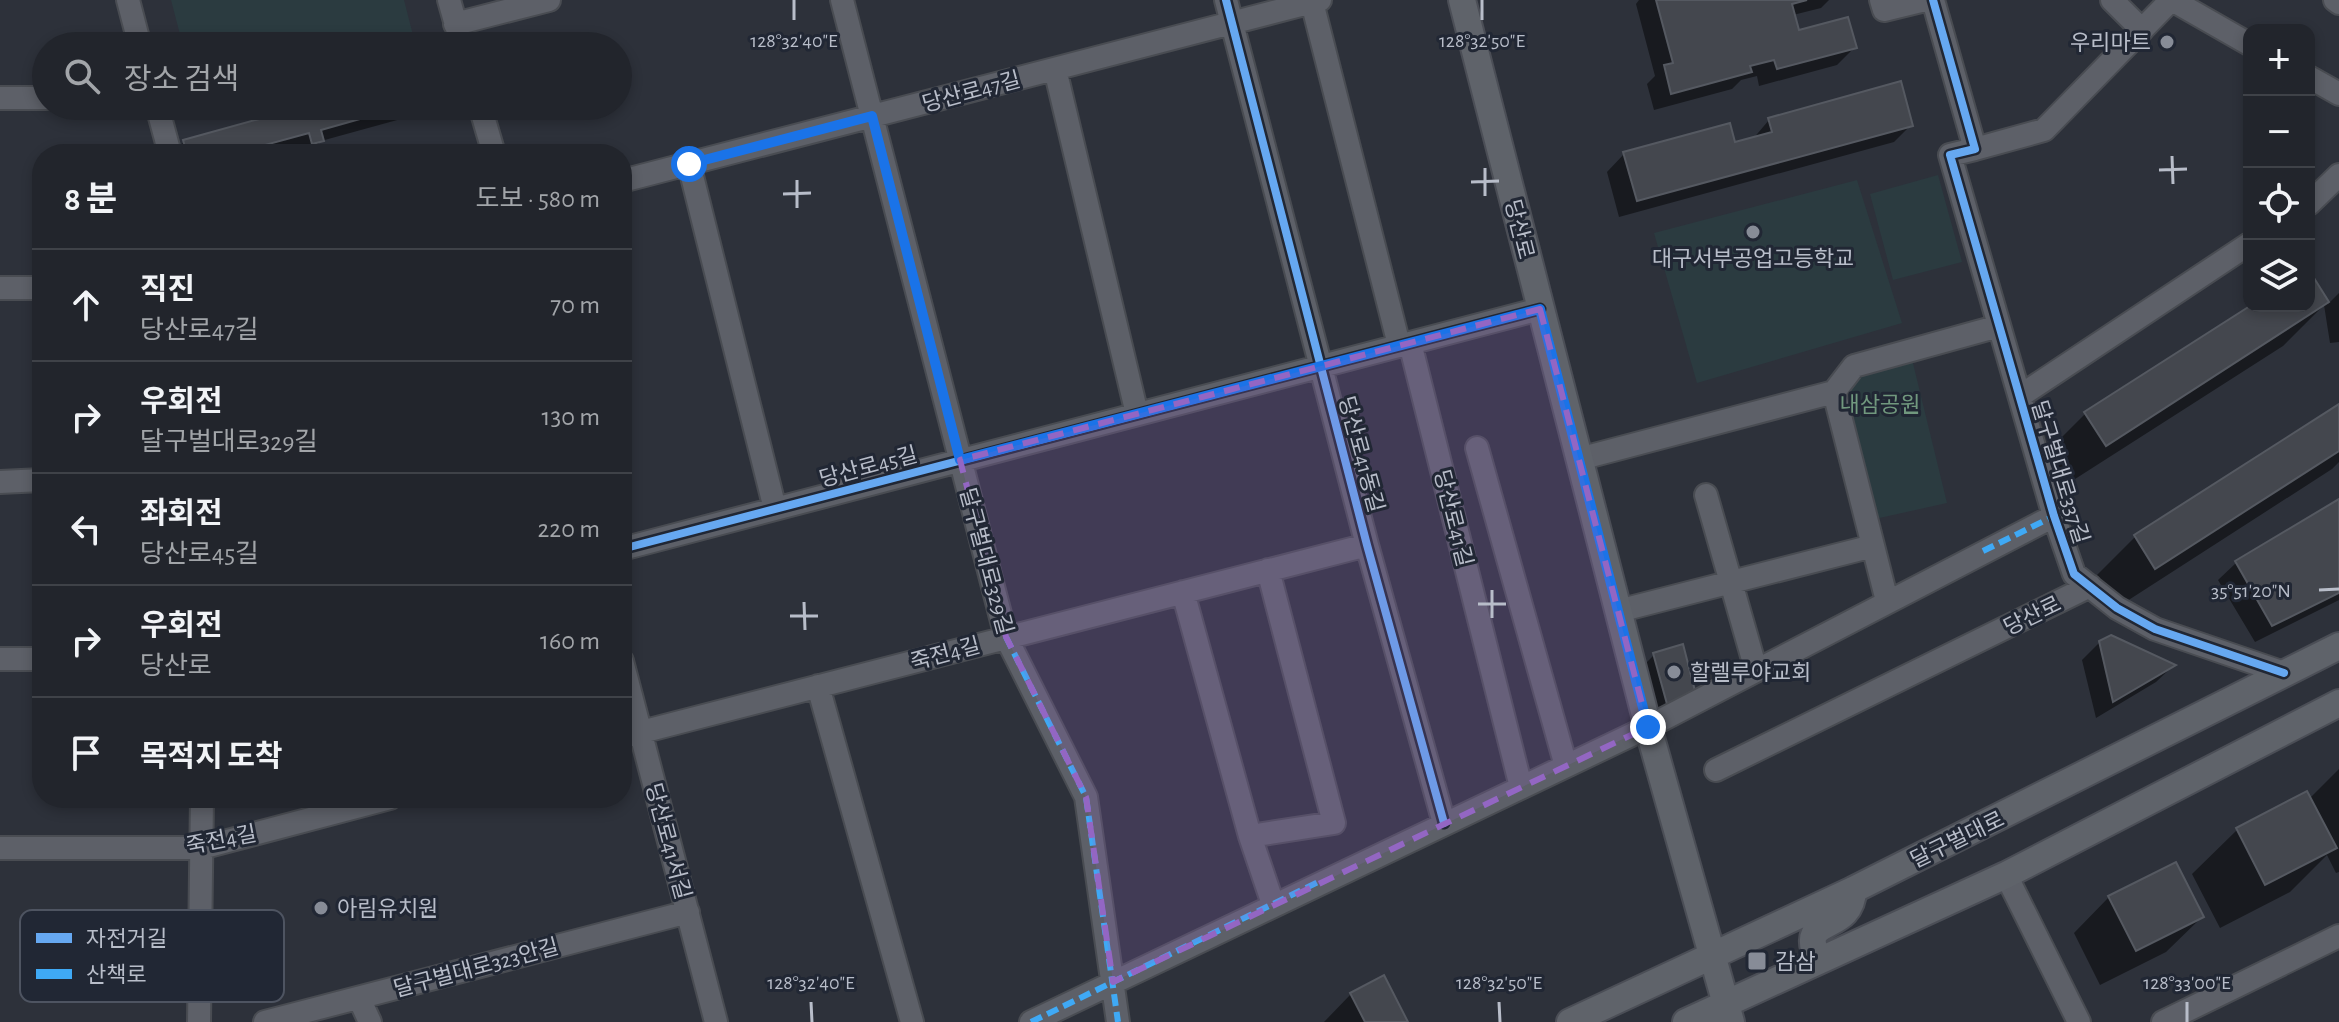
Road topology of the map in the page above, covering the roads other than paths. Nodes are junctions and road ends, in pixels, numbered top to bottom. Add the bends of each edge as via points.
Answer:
1 (128, 0) edge
2 (449, 0) edge
3 (549, 0) edge
4 (842, 0) edge
5 (1226, 0) edge
6 (1462, 0) edge
7 (1881, 0) edge
8 (1925, 0) edge
9 (1933, 0) edge
10 (2112, 0) edge
11 (2172, 0) edge
12 (1316, 1) edge
13 (1232, 23) junction
14 (455, 24) junction
15 (2142, 30) junction
16 (136, 32) edge
17 (458, 32) edge
18 (2243, 41) edge
19 (1055, 69) junction
20 (2315, 80) edge
21 (2339, 94) edge
22 (0, 98) edge
23 (32, 98) edge
24 (872, 116) junction
25 (161, 120) edge
26 (484, 120) edge
27 (167, 144) edge
28 (491, 144) edge
29 (1975, 149) junction
30 (689, 164) junction
31 (2339, 175) edge
32 (632, 178) edge
33 (2315, 198) edge
34 (2243, 248) edge
35 (0, 288) edge
36 (32, 288) edge
37 (1540, 309) junction
38 (1999, 326) junction
39 (1405, 344) junction
40 (1321, 366) junction
41 (1834, 392) junction
42 (2020, 396) junction
43 (1137, 414) junction
44 (1477, 448) dead end
45 (1579, 459) junction
46 (960, 460) junction
47 (32, 480) edge
48 (0, 482) edge
49 (1706, 495) dead end
50 (775, 509) junction
51 (2054, 516) junction
52 (1367, 545) junction
53 (632, 546) edge
54 (1873, 546) junction
55 (1268, 570) junction
56 (1731, 582) junction
57 (2090, 586) junction
58 (1183, 592) junction
59 (1887, 601) junction
60 (1618, 611) junction
61 (1006, 637) junction
62 (2339, 646) edge
63 (0, 659) edge
64 (32, 659) edge
65 (1756, 670) junction
66 (2284, 673) junction
67 (818, 686) junction
68 (2339, 703) edge
69 (1648, 727) junction
70 (632, 735) edge
71 (632, 738) edge
72 (1566, 766) junction
73 (1716, 770) dead end
74 (1521, 787) junction
75 (202, 808) edge
76 (352, 808) edge
77 (1444, 823) junction
78 (1250, 836) junction
79 (0, 848) edge
80 (201, 848) junction
81 (2006, 875) junction
82 (1853, 890) junction
83 (1273, 904) junction
84 (200, 910) edge
85 (688, 912) junction
86 (2339, 936) edge
87 (1710, 955) junction
88 (1819, 960) junction
89 (1113, 982) junction
90 (359, 998) junction
91 (199, 1002) edge
92 (1728, 1013) edge
93 (199, 1022) edge
94 (265, 1022) edge
95 (370, 1022) edge
96 (716, 1022) edge
97 (912, 1022) edge
98 (1031, 1022) edge
99 (1118, 1022) edge
100 (1570, 1022) edge
101 (1686, 1022) edge
102 (2079, 1022) edge
103 (2163, 1022) edge

1 - 16 street
2 - 14 street
3 - 14 street
4 - 24 street, 달구벌대로329길
5 - 13 street, 당산로41동길
6 - 37 main road, 당산로
7 - 8 street via 1884,10
9 - 29 street
10 - 15 street
11 - 15 street
11 - 18 street
12 - 13 street, 당산로47길
12 - 39 street
13 - 19 street, 당산로47길
13 - 40 street, 당산로41동길
14 - 17 street
15 - 29 street via 2044,130
19 - 24 street, 당산로47길
19 - 43 street
20 - 21 street
22 - 23 street
24 - 30 street, 당산로47길
24 - 46 street, 달구벌대로329길
25 - 27 street
26 - 28 street
29 - 38 street, 달구벌대로337길 via 1950,155
30 - 32 street, 당산로47길
30 - 50 street
31 - 33 street
34 - 42 street, 달구벌대로337길
35 - 36 street
37 - 39 street, 당산로45길
37 - 45 main road, 당산로
38 - 41 street via 1854,366
38 - 42 street, 달구벌대로337길
39 - 40 street, 당산로45길
39 - 74 street, 당산로41길
40 - 43 street, 당산로45길
40 - 52 street, 당산로41동길
41 - 45 street
41 - 54 street
42 - 51 street, 달구벌대로337길
43 - 46 street, 당산로45길
44 - 72 street, 당산로41길
45 - 60 main road, 당산로
46 - 50 street, 당산로45길
46 - 61 street, 달구벌대로329길
47 - 48 street
49 - 56 street
50 - 53 street, 당산로45길
51 - 57 street, 달구벌대로337길 via 2074,574
51 - 59 street
52 - 55 street, 죽전4길
52 - 77 street, 당산로41동길
54 - 56 street
54 - 59 street
55 - 58 street, 죽전4길
55 - 78 street via 1334,823
56 - 60 street
56 - 65 street
57 - 66 street, 달구벌대로337길 via 2155,629
57 - 73 street, 당산로
58 - 61 street, 죽전4길
58 - 78 street
59 - 65 street
60 - 69 main road, 당산로
61 - 67 street, 죽전4길
61 - 89 street, 달구벌대로329길 via 1086,797
62 - 66 main road, 달구벌대로
63 - 64 street
65 - 69 street
66 - 82 main road, 달구벌대로
67 - 70 street, 죽전4길
67 - 97 street
68 - 81 main road
69 - 72 street
69 - 87 main road, 당산로
71 - 85 street, 당산로41서길
72 - 74 street
74 - 77 street
75 - 80 street
76 - 80 street, 죽전4길
77 - 83 street
78 - 83 street
79 - 80 street, 죽전4길
80 - 84 street
81 - 88 main road
81 - 102 street
82 - 87 main road, 달구벌대로
82 - 88 main road via 1853,905 1846,914 1812,937
83 - 89 street
85 - 90 street, 달구벌대로323안길
85 - 96 street, 당산로41서길
86 - 103 street
87 - 92 main road, 당산로
87 - 100 main road, 달구벌대로
88 - 92 main road
89 - 98 street
89 - 99 street, 달구벌대로329길
90 - 94 street, 달구벌대로323안길
90 - 95 street
91 - 93 street
92 - 101 main road

